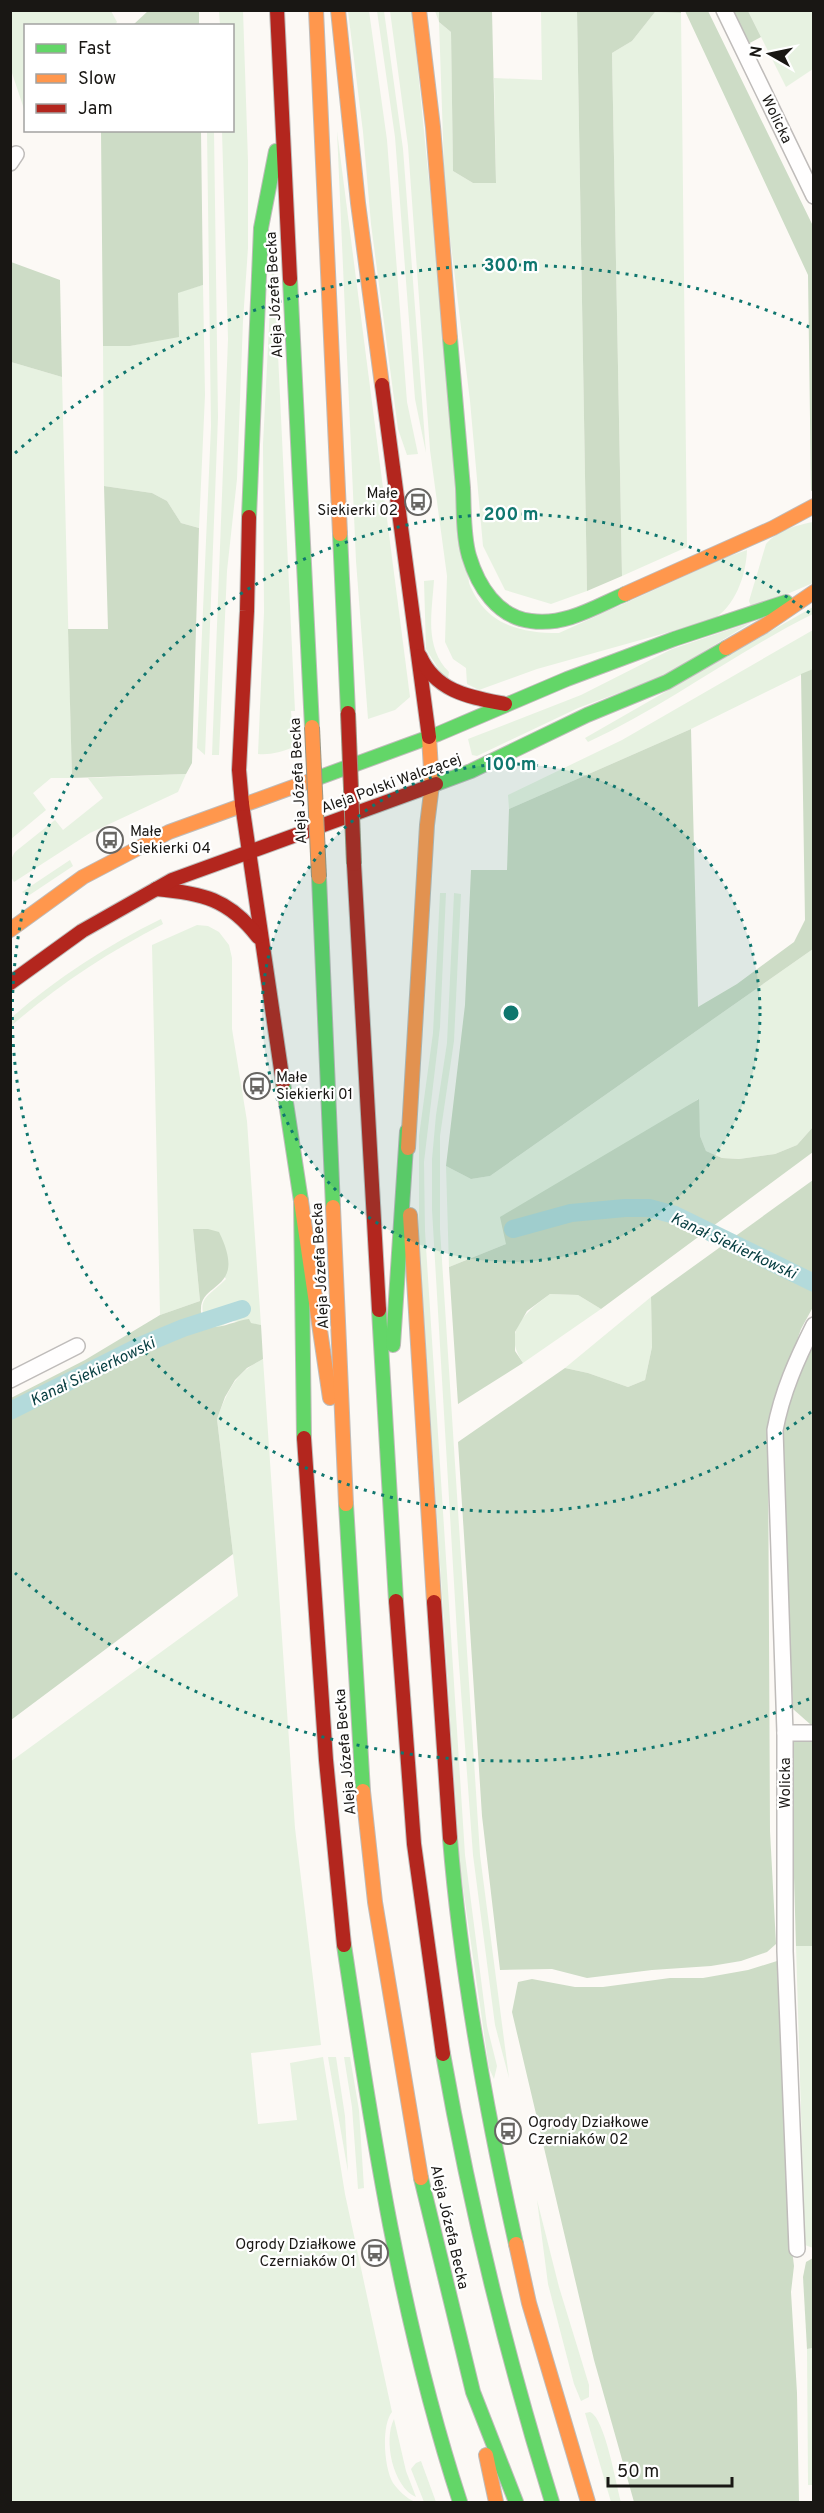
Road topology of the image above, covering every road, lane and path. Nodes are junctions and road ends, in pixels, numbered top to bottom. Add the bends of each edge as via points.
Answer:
1 (277, 10) edge
2 (316, 10) edge
3 (339, 10) edge
4 (419, 10) edge
5 (724, 10) edge
6 (283, 117) junction
7 (813, 196) edge
8 (813, 506) edge
9 (813, 592) edge
10 (414, 635) junction
11 (505, 704) junction
12 (429, 737) junction
13 (432, 785) junction
14 (242, 804) junction
15 (249, 852) junction
16 (156, 889) junction
17 (10, 930) edge
18 (261, 941) junction
19 (10, 983) edge
20 (407, 1131) junction
21 (301, 1201) junction
22 (813, 1325) edge
23 (77, 1346) dead end
24 (10, 1380) edge
25 (387, 1434) junction
26 (344, 1470) junction
27 (785, 1733) junction
28 (813, 1733) edge
29 (797, 2249) dead end
30 (473, 2392) junction
31 (460, 2502) edge
32 (496, 2502) edge
33 (516, 2502) edge
34 (552, 2502) edge
35 (588, 2502) edge

1 - 6 main road, Aleja Józefa Becka
2 - 25 main road, Aleja Józefa Becka, bridge via 354,864
3 - 10 main road via 358,203
4 - 8 main road via 433,127 468,553 482,590 503,611 519,619 542,623 566,620 773,528
5 - 7 street, Wolicka
6 - 14 main road, Aleja Józefa Becka via 261,228 239,770
6 - 26 main road, Aleja Józefa Becka, bridge
9 - 11 main road, Aleja Polski Walczącej via 674,639
9 - 13 main road, Aleja Polski Walczącej via 764,626 667,682
10 - 11 main road via 422,664 432,679 457,693
10 - 12 main road
11 - 12 main road, Aleja Polski Walczącej
12 - 13 main road
12 - 14 main road, Aleja Polski Walczącej
13 - 15 main road, Aleja Polski Walczącej
13 - 20 main road
14 - 15 main road, Aleja Józefa Becka
14 - 17 main road, Aleja Polski Walczącej via 169,832 83,877
15 - 16 main road, Aleja Polski Walczącej
15 - 18 main road, Aleja Józefa Becka
16 - 18 main road via 219,900 239,913
16 - 19 main road, Aleja Polski Walczącej via 82,932
18 - 21 main road, Aleja Józefa Becka
20 - 25 main road
20 - 35 main road via 455,1902 492,2140 529,2303
21 - 26 main road
21 - 31 main road, Aleja Józefa Becka via 302,1410 339,1912 392,2239 442,2447
22 - 27 street, Wolicka via 779,1406 775,1430
23 - 24 street
25 - 34 main road, Aleja Józefa Becka via 406,1765 420,1901 445,2071 499,2321
26 - 30 main road, Aleja Józefa Becka via 361,1769 375,1902 424,2193
27 - 28 street
27 - 29 street, Wolicka via 785,1952
30 - 32 main road
30 - 33 main road, Aleja Józefa Becka

